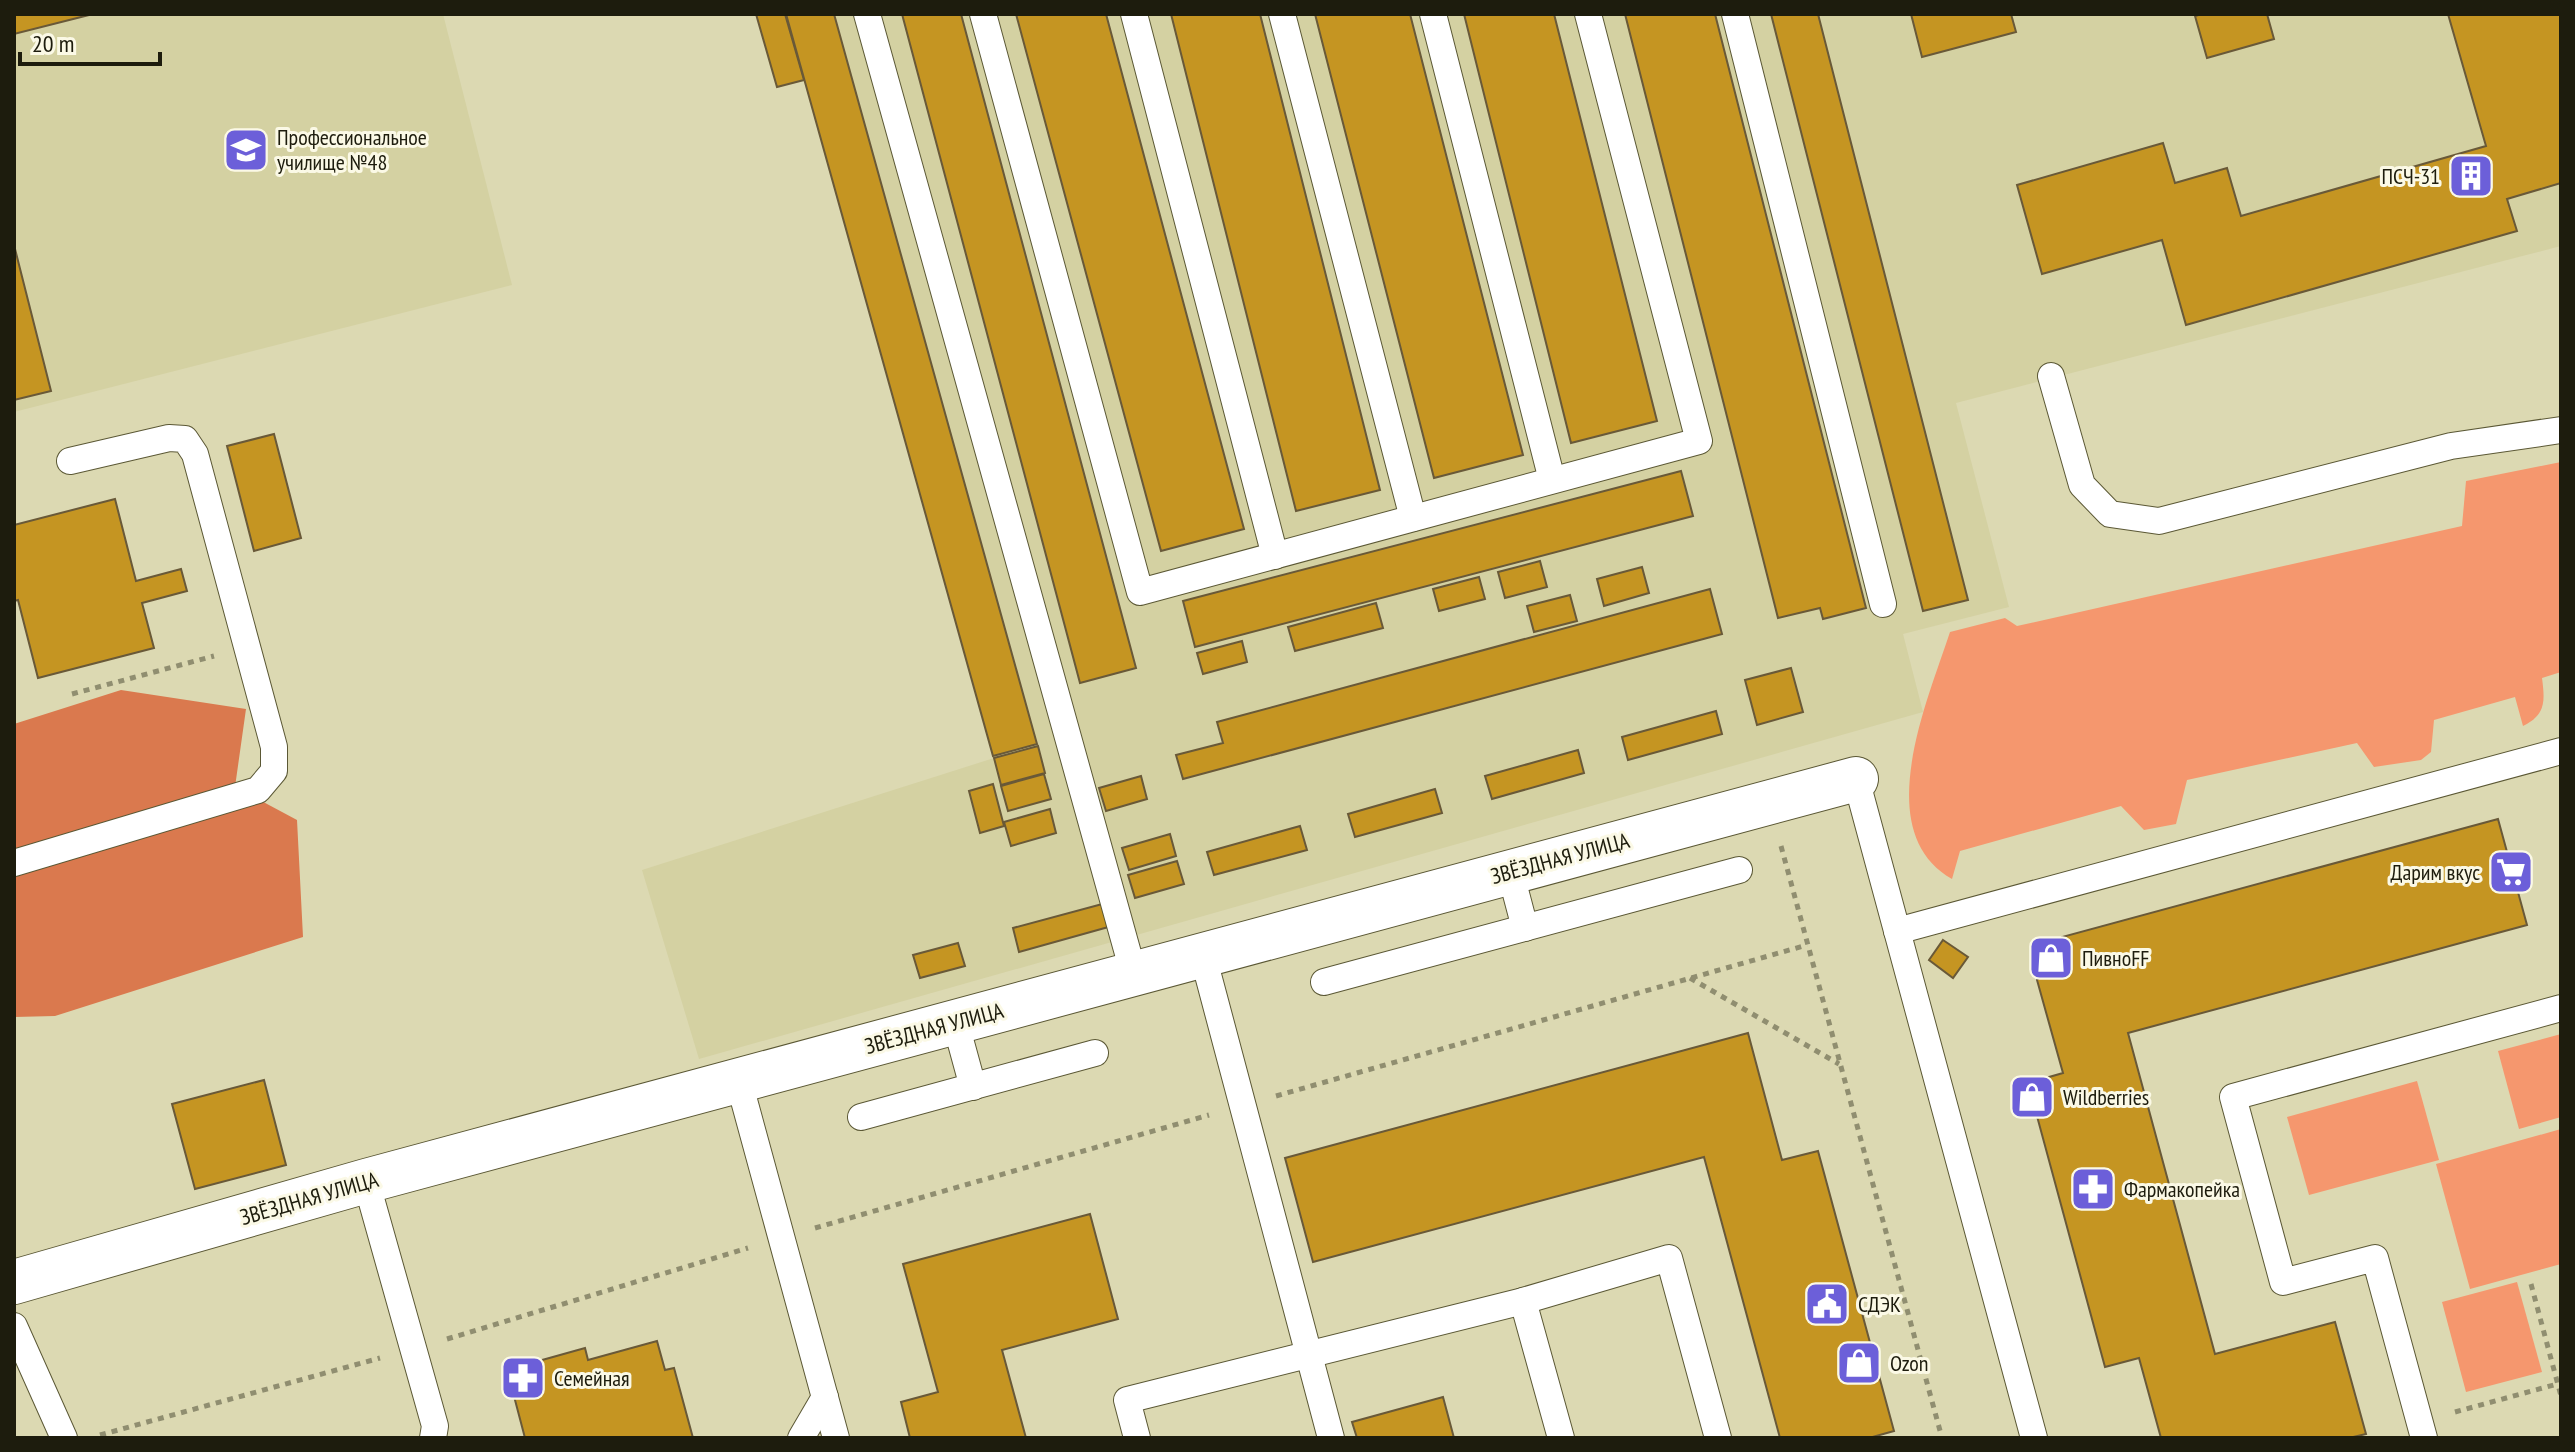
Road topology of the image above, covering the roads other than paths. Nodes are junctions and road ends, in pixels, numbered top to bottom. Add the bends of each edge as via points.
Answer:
1 (867, 14) edge
2 (983, 14) edge
3 (1134, 14) edge
4 (1282, 14) edge
5 (1433, 14) edge
6 (1588, 14) edge
7 (1735, 14) edge
8 (2051, 376) dead end
9 (2561, 430) edge
10 (70, 461) dead end
11 (1552, 480) junction
12 (1413, 518) junction
13 (1275, 556) junction
14 (1883, 604) dead end
15 (2561, 751) edge
16 (1856, 779) joint
17 (14, 863) edge
18 (1739, 870) dead end
19 (1510, 871) junction
20 (1525, 928) junction
21 (1897, 931) junction
22 (1203, 956) junction
23 (1134, 975) junction
24 (1324, 982) dead end
25 (2561, 1008) edge
26 (955, 1021) junction
27 (1095, 1053) dead end
28 (739, 1082) junction
29 (973, 1087) junction
30 (861, 1117) dead end
31 (366, 1181) junction
32 (14, 1282) edge
33 (1523, 1301) junction
34 (14, 1326) edge
35 (1307, 1352) junction
36 (825, 1397) junction
37 (2422, 1430) edge
38 (64, 1438) edge
39 (433, 1438) edge
40 (801, 1438) edge
41 (836, 1438) edge
42 (1137, 1438) edge
43 (1331, 1438) edge
44 (1561, 1438) edge
45 (1718, 1438) edge
46 (2034, 1438) edge

1 - 23 lane
2 - 13 lane via 1140,592
3 - 13 lane
4 - 12 lane
5 - 11 lane
6 - 11 lane via 1699,441
7 - 14 lane
8 - 9 lane via 2082,485 2110,514 2159,521 2451,446
10 - 17 lane via 169,438 185,439 195,454 274,747 274,771 258,790
11 - 12 lane
12 - 13 lane
15 - 21 lane
16 - 19 street, ЗВЁЗДНАЯ УЛИЦА
16 - 21 lane
18 - 20 lane
19 - 20 lane
19 - 22 street, ЗВЁЗДНАЯ УЛИЦА
20 - 24 lane
21 - 46 lane
22 - 23 street, ЗВЁЗДНАЯ УЛИЦА
22 - 35 lane
23 - 26 street, ЗВЁЗДНАЯ УЛИЦА
25 - 37 lane via 2233,1097 2283,1282 2375,1258
26 - 28 street, ЗВЁЗДНАЯ УЛИЦА
26 - 29 lane
27 - 29 lane
28 - 31 street, ЗВЁЗДНАЯ УЛИЦА
28 - 36 lane
29 - 30 lane
31 - 32 street, ЗВЁЗДНАЯ УЛИЦА
31 - 39 lane via 435,1426
33 - 35 lane
33 - 44 lane
33 - 45 lane via 1669,1258
34 - 38 lane
35 - 42 lane via 1127,1400
35 - 43 lane
36 - 40 lane
36 - 41 lane

